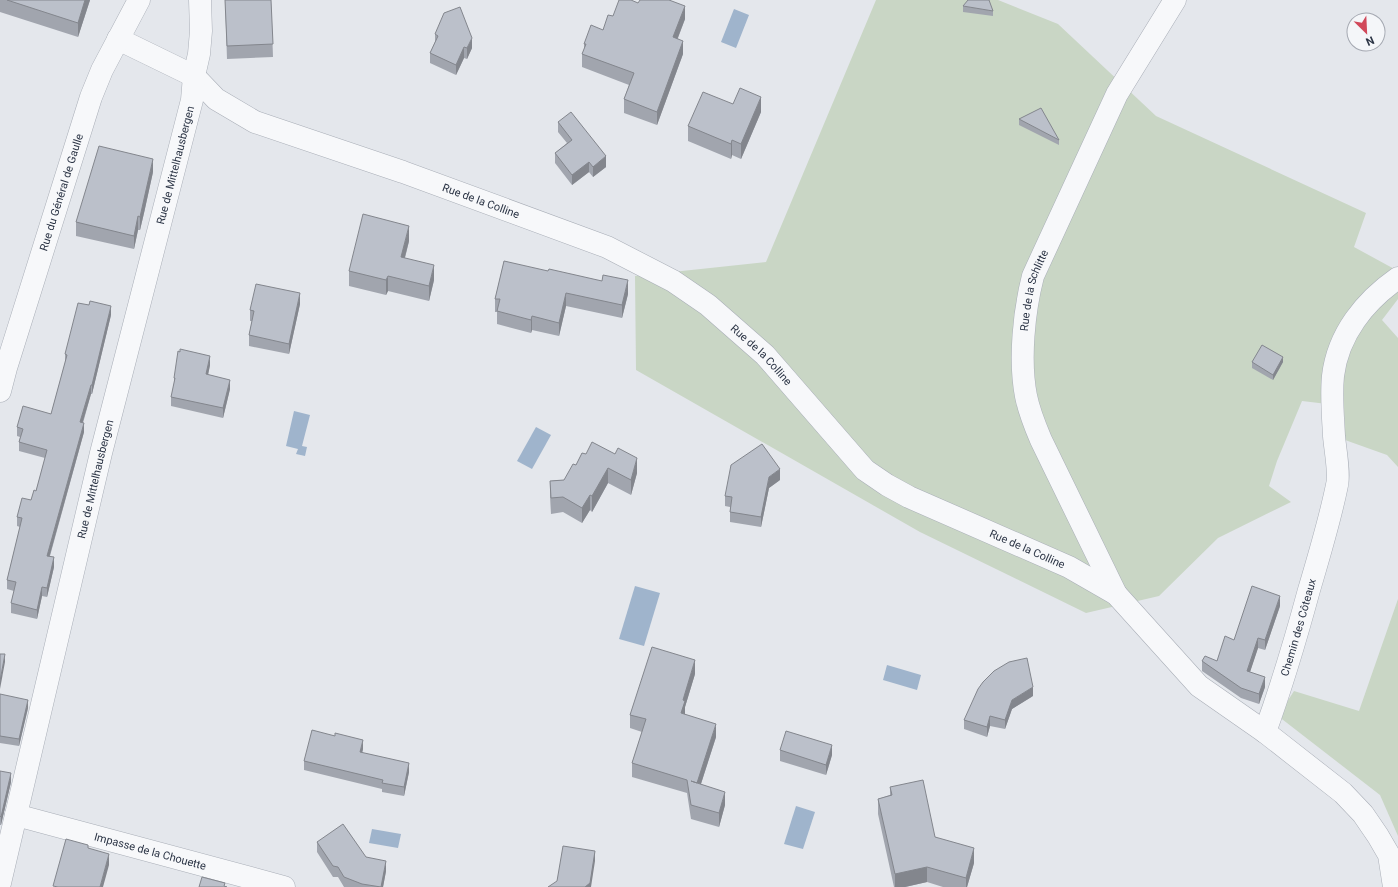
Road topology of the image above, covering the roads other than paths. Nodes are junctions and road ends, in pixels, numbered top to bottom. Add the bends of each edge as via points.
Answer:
1 (139, 0) edge
2 (200, 0) edge
3 (1175, 0) edge
4 (118, 39) junction
5 (194, 76) junction
6 (1398, 278) edge
7 (0, 391) edge
8 (1116, 594) junction
9 (1265, 732) junction
10 (16, 816) junction
11 (0, 883) edge
12 (284, 887) edge
13 (1394, 887) edge

1 - 4 street, Rue du Général de Gaulle
2 - 5 street, Rue de Mittelhausbergen via 201,32
3 - 8 street, Rue de la Schlitte via 1117,94 1033,276 1025,318 1024,376 1032,416 1041,440
4 - 5 street
4 - 7 street, Rue du Général de Gaulle via 91,97
5 - 8 street, Rue de la Colline via 216,99 255,122 403,172 607,247 666,278 708,305 765,355 870,474 909,497 1069,567
5 - 10 street, Rue de Mittelhausbergen via 192,100 101,453
6 - 9 street, Chemin des Côteaux via 1380,291 1355,319 1337,357 1333,375 1333,413 1338,483 1284,679
8 - 9 street, Rue de la Colline via 1199,686
9 - 13 street via 1343,793 1363,814 1389,855
10 - 11 street, Rue de Mittelhausbergen
10 - 12 street, Impasse de la Chouette

